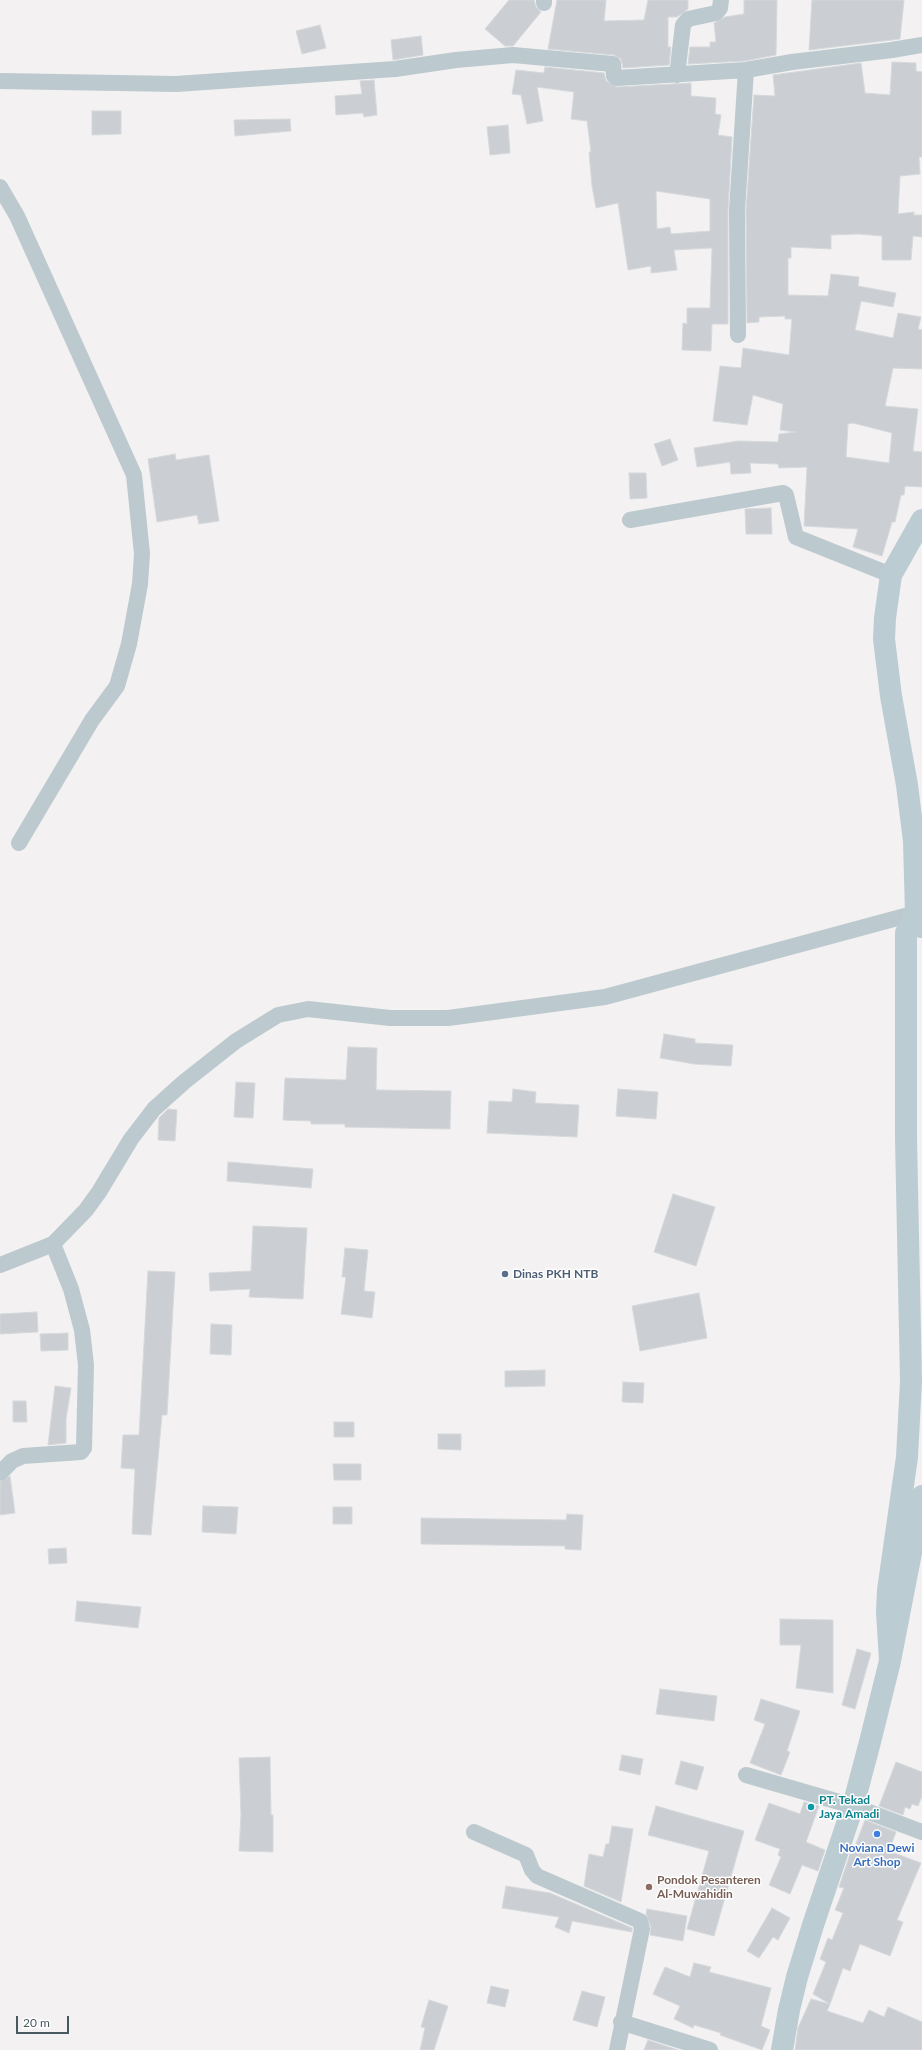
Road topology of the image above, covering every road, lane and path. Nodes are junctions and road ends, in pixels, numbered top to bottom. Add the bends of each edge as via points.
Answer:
1 (721, 0) edge
2 (922, 45) edge
3 (746, 70) junction
4 (677, 75) junction
5 (0, 81) edge
6 (0, 187) edge
7 (738, 335) dead end
8 (630, 520) dead end
9 (922, 520) edge
10 (891, 575) junction
11 (19, 843) dead end
12 (919, 921) edge
13 (53, 1244) junction
14 (0, 1265) edge
15 (914, 1457) edge
16 (0, 1473) edge
17 (922, 1496) edge
18 (890, 1661) junction
19 (746, 1775) dead end
20 (853, 1806) junction
21 (474, 1832) dead end
22 (922, 1832) edge
23 (621, 2022) junction
24 (617, 2050) edge
25 (710, 2050) edge
26 (782, 2050) edge

1 - 4 street via 716,13 688,19 684,25
2 - 3 street
3 - 4 street
3 - 7 street via 737,210
4 - 5 street via 616,78 613,64 513,55 395,69 176,84
6 - 11 street via 17,216 134,475 142,554 140,584 129,644 117,686 84,732
8 - 10 street via 783,493 786,495 796,537
9 - 10 main road
10 - 12 main road via 884,639 890,696 907,785 914,841
12 - 13 street via 604,997 448,1018 390,1018 308,1009 278,1015 236,1041 154,1109 131,1139 86,1210
12 - 15 main road via 906,933 906,1146
13 - 14 street
13 - 16 street via 72,1289 82,1330 86,1365 84,1448 80,1452 23,1456 12,1461
15 - 18 main road via 888,1590
17 - 18 main road
18 - 20 main road
19 - 20 street
20 - 22 street
20 - 26 main road via 797,1977
21 - 23 street via 526,1855 537,1876 640,1921 641,1935
23 - 24 street
23 - 25 street

